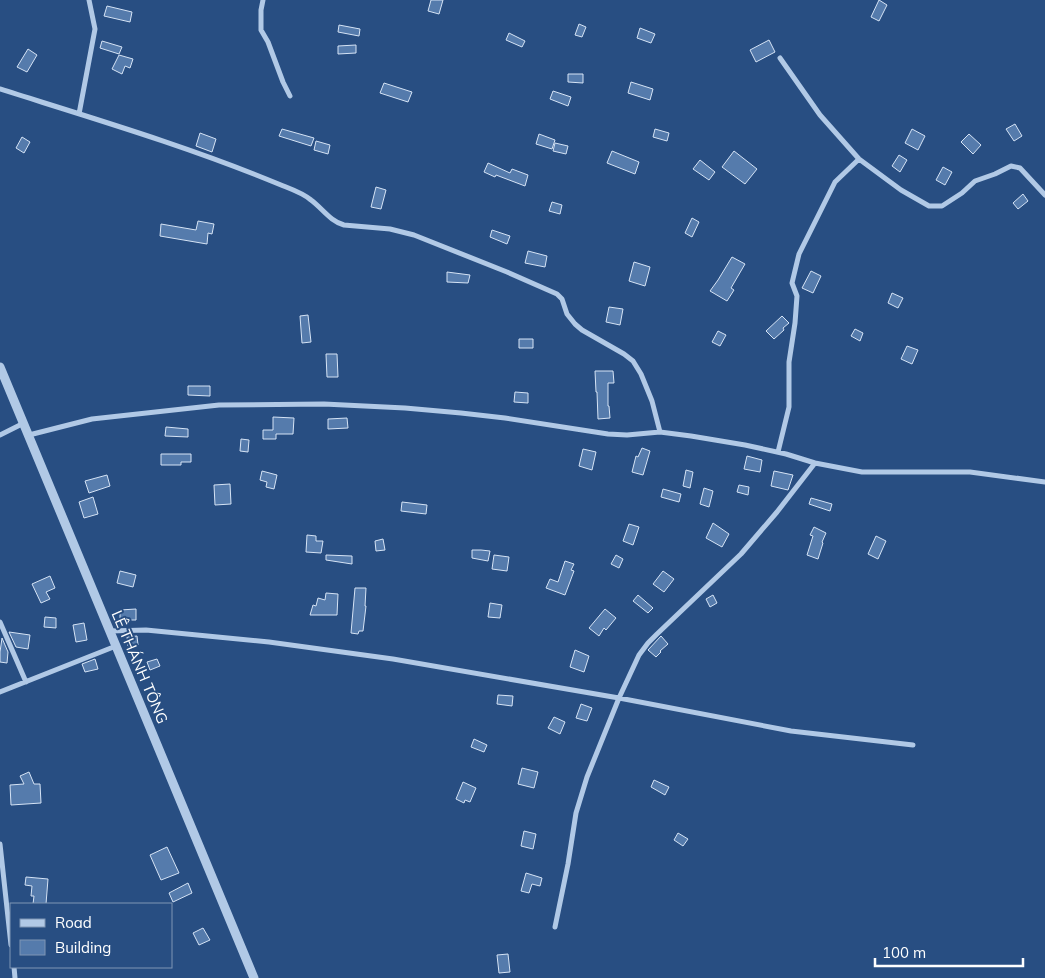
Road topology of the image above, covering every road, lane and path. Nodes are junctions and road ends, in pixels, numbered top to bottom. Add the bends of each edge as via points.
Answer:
1 (89, 0) edge
2 (263, 0) edge
3 (780, 58) dead end
4 (0, 89) edge
5 (290, 96) dead end
6 (80, 114) junction
7 (860, 159) junction
8 (1045, 195) edge
9 (0, 367) edge
10 (24, 424) junction
11 (660, 432) junction
12 (29, 434) junction
13 (0, 435) edge
14 (778, 452) junction
15 (815, 463) junction
16 (1045, 482) edge
17 (0, 622) edge
18 (110, 631) junction
19 (116, 646) junction
20 (26, 682) junction
21 (0, 692) edge
22 (619, 698) junction
23 (913, 745) dead end
24 (0, 844) edge
25 (555, 927) dead end
26 (10, 936) edge
27 (254, 978) edge

1 - 6 street via 95,29
2 - 5 street via 261,30
3 - 7 street via 820,115
4 - 6 street
6 - 11 street via 172,143 282,185 306,196 338,223 414,235 557,294 575,324 633,362 652,401
7 - 8 street via 901,190 929,206 942,206 975,181 1011,166 1020,168
7 - 14 street via 835,182 799,254 792,283 797,296 789,362 789,407
9 - 10 street, LÊ THÁNH TÔNG
10 - 12 street, LÊ THÁNH TÔNG
10 - 13 street
11 - 12 street via 608,434 479,415 324,404 210,406 92,419
11 - 14 street
12 - 18 street, LÊ THÁNH TÔNG
14 - 15 street
15 - 16 street via 862,472 970,472
15 - 22 street via 741,554 648,643
17 - 20 street
18 - 19 street, LÊ THÁNH TÔNG
18 - 22 street via 146,630 269,642 402,660
19 - 20 street
19 - 27 street, LÊ THÁNH TÔNG
20 - 21 street
22 - 23 street via 791,731
22 - 25 street via 581,794
24 - 26 street

